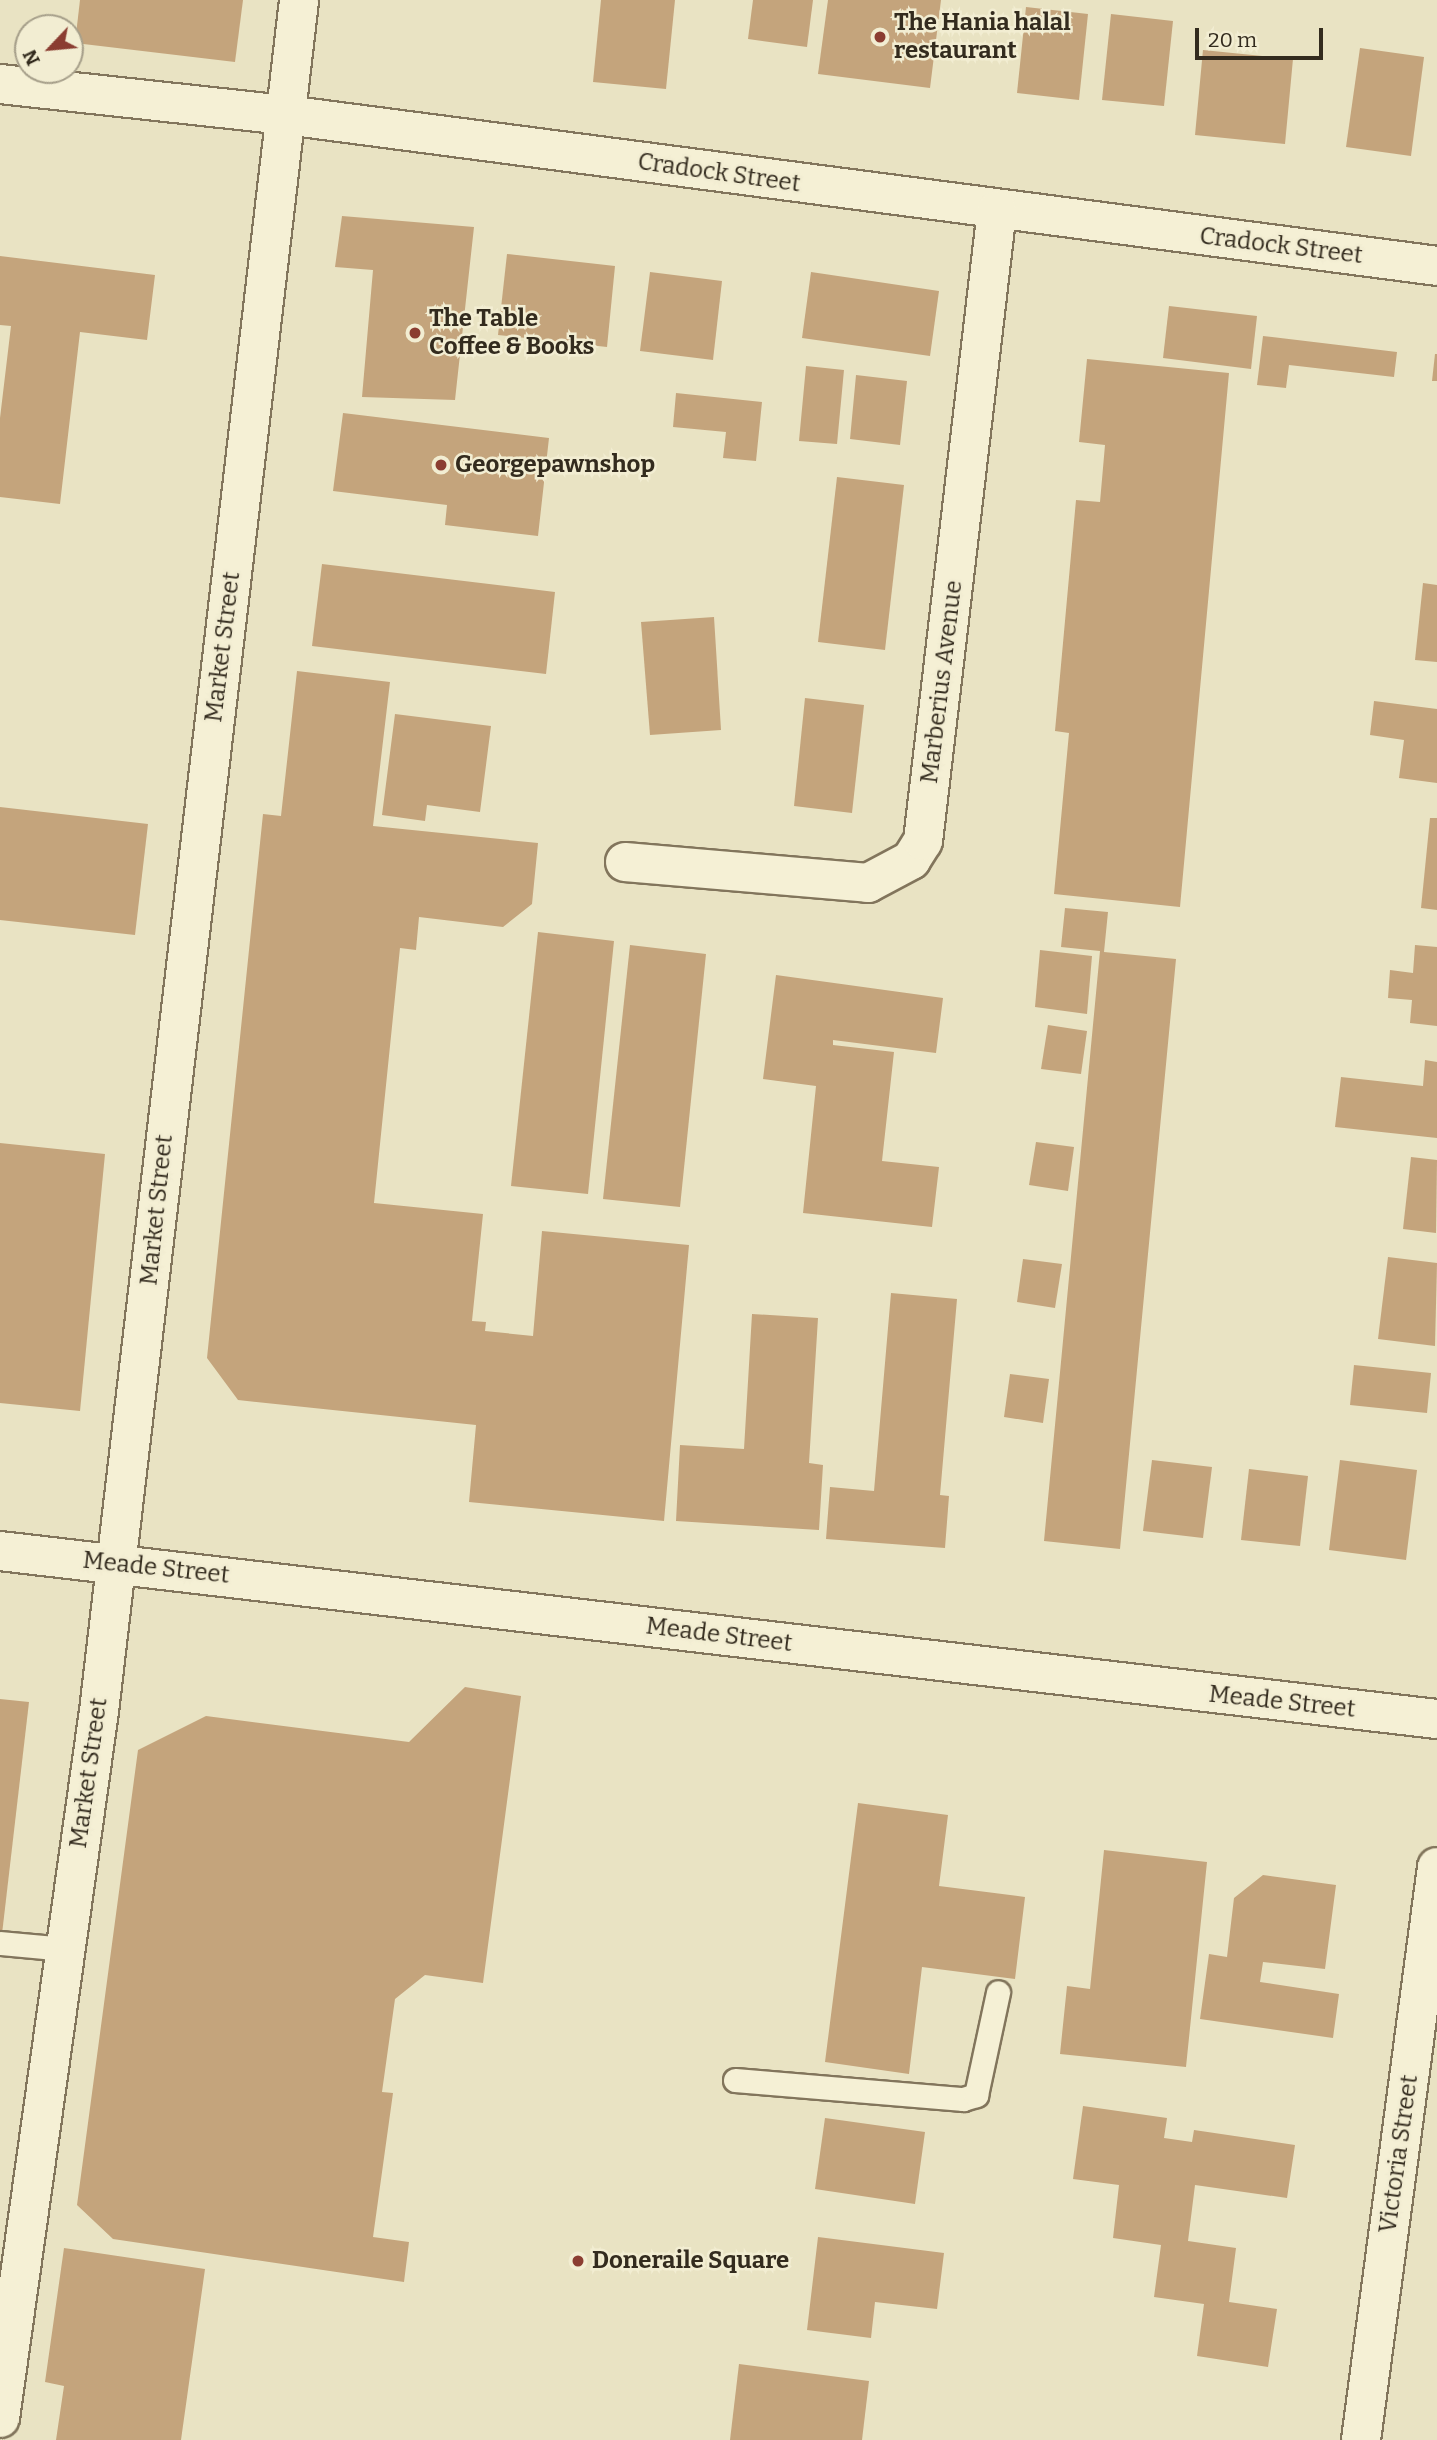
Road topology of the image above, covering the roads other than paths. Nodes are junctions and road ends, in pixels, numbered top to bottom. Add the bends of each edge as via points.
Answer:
1 (299, 0) edge
2 (0, 84) edge
3 (286, 115) junction
4 (997, 210) junction
5 (1437, 266) edge
6 (625, 862) dead end
7 (0, 1551) edge
8 (114, 1563) junction
9 (1437, 1719) edge
10 (1437, 1867) edge
11 (0, 1943) edge
12 (65, 1949) junction
13 (998, 1992) dead end
14 (735, 2080) dead end
15 (0, 2418) edge
16 (1361, 2440) edge

1 - 3 street, Market Street
2 - 3 street, Cradock Street
3 - 4 street, Cradock Street
3 - 8 street, Market Street
4 - 5 street, Cradock Street
4 - 6 street, Marberius Avenue via 923,841 911,860 868,883
7 - 8 street, Meade Street
8 - 9 street, Meade Street
8 - 12 street, Market Street
10 - 16 street, Victoria Street
11 - 12 lane
12 - 15 street, Market Street
13 - 14 lane via 982,2086 963,2099

